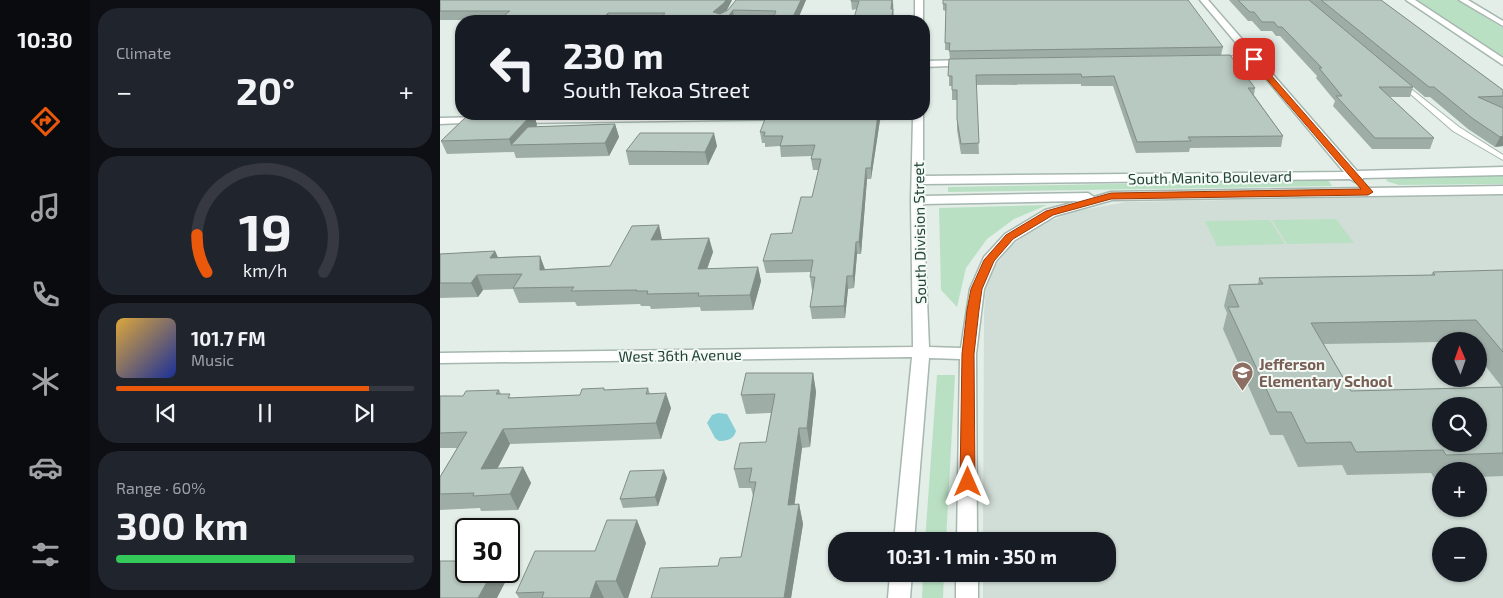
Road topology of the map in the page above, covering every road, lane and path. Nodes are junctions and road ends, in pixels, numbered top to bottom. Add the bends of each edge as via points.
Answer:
1 (919, 0) edge
2 (1204, 0) edge
3 (1410, 0) edge
4 (1463, 0) edge
5 (919, 15) edge
6 (1503, 24) edge
7 (1254, 59) junction
8 (1204, 60) edge
9 (1503, 62) edge
10 (984, 63) edge
11 (930, 64) edge
12 (1392, 75) edge
13 (488, 120) edge
14 (918, 120) edge
15 (440, 121) edge
16 (1503, 158) edge
17 (1503, 172) edge
18 (1354, 175) junction
19 (917, 180) junction
20 (1503, 190) edge
21 (1368, 192) junction
22 (1111, 196) junction
23 (917, 200) junction
24 (921, 352) junction
25 (968, 354) junction
26 (440, 358) edge
27 (905, 532) edge
28 (967, 532) edge
29 (900, 582) edge
30 (967, 582) edge
31 (899, 598) edge
32 (967, 598) edge

1 - 5 street
2 - 7 street
3 - 9 street
4 - 6 street
7 - 8 street
7 - 18 street
10 - 11 street
12 - 16 lane via 1456,129
13 - 15 street
14 - 19 street, South Division Street
17 - 18 street, South Manito Boulevard
18 - 19 street, South Manito Boulevard
18 - 21 street
19 - 23 street, South Division Street
20 - 21 street, South Manito Boulevard
21 - 22 street, South Manito Boulevard
22 - 23 street
22 - 25 street, South Manito Boulevard via 1050,213 1010,237 989,260 977,289
23 - 24 street, South Division Street
24 - 25 street, West 36th Avenue
24 - 26 street, West 36th Avenue
24 - 27 street
25 - 28 street, South Manito Boulevard
29 - 31 street
30 - 32 street

